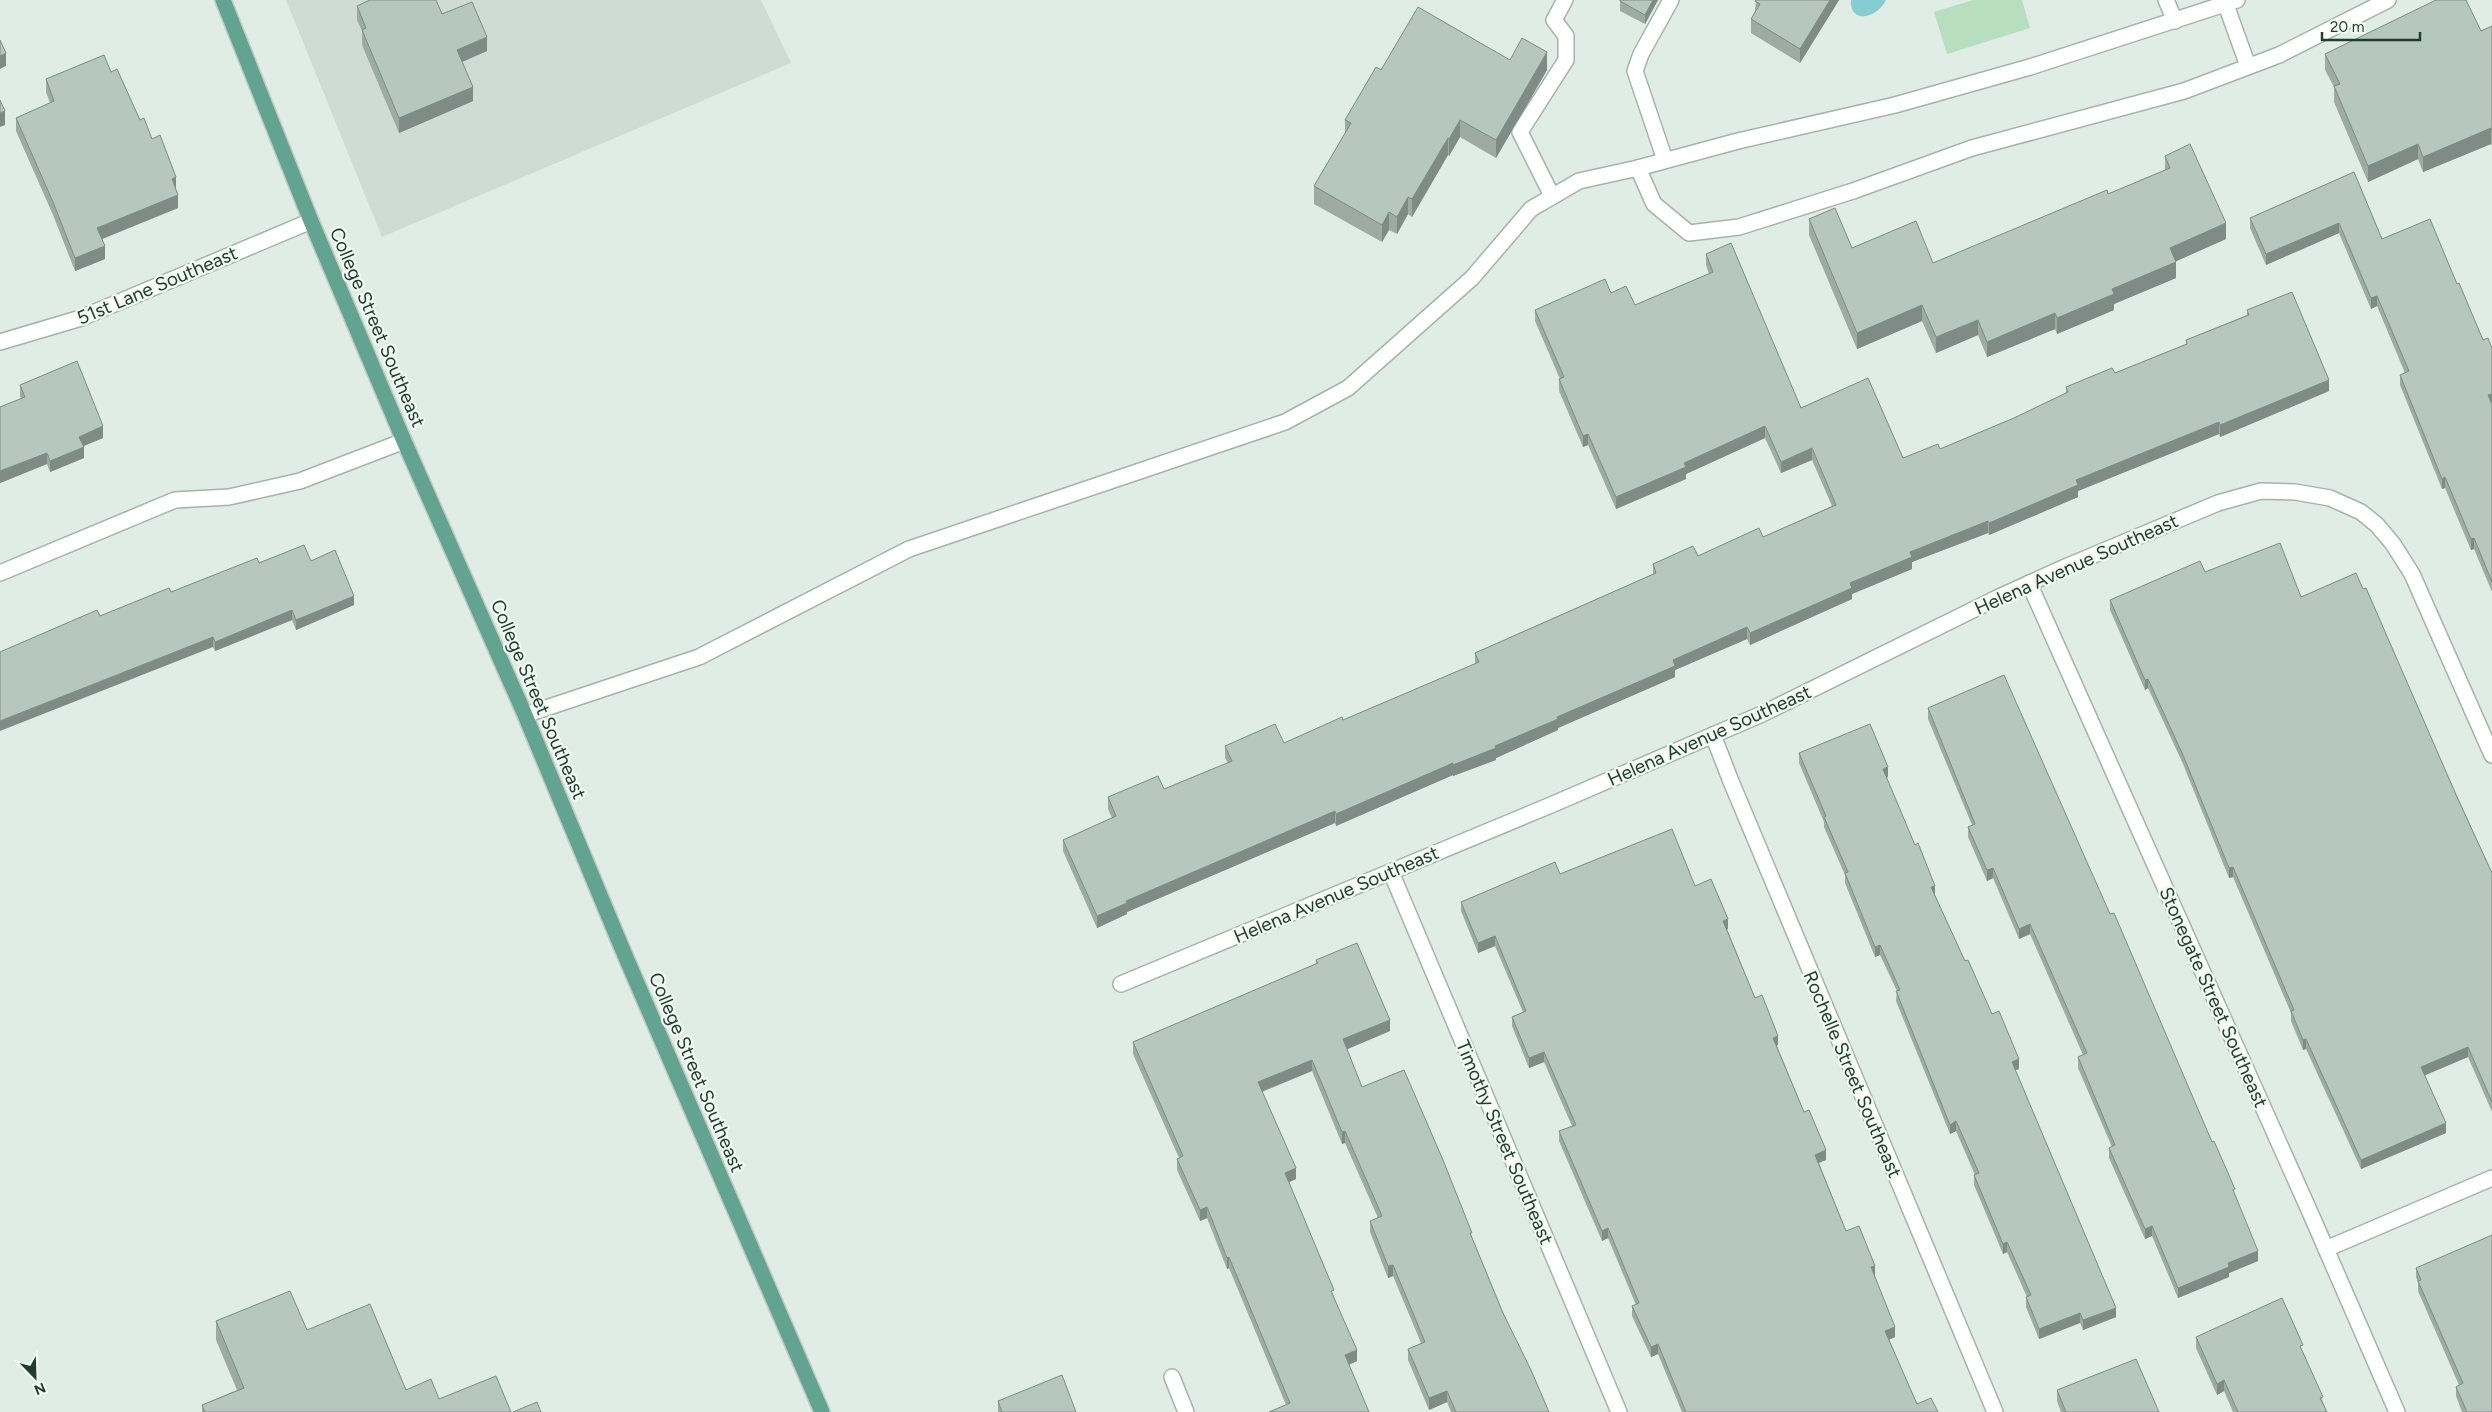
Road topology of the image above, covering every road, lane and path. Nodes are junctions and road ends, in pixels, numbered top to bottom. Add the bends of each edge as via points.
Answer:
1 (223, 0) edge
2 (1566, 0) edge
3 (1671, 0) edge
4 (2166, 0) edge
5 (2388, 0) edge
6 (2232, 2) edge
7 (2175, 21) junction
8 (2248, 66) junction
9 (1664, 160) junction
10 (1638, 168) junction
11 (1552, 196) junction
12 (311, 221) junction
13 (0, 342) edge
14 (404, 441) junction
15 (0, 573) edge
16 (2029, 583) junction
17 (525, 715) junction
18 (1714, 735) junction
19 (2492, 755) edge
20 (1391, 872) junction
21 (1121, 984) dead end
22 (2492, 1178) edge
23 (2326, 1249) junction
24 (1172, 1377) dead end
25 (822, 1412) edge
26 (1186, 1412) edge
27 (1619, 1412) edge
28 (1995, 1412) edge
29 (2397, 1412) edge

1 - 12 main road, College Street Southeast
2 - 11 street via 1554,20 1566,36 1566,60 1520,132
3 - 9 street via 1635,71
4 - 7 street
5 - 8 street
6 - 7 street
6 - 8 street
7 - 9 street via 1895,105
8 - 10 street via 2178,94 1972,148 1853,191 1739,227 1689,233 1654,204
9 - 10 street
10 - 11 street via 1578,181
11 - 17 street via 1531,209 1472,278 1348,388 1285,422 909,549 700,657
12 - 13 street, 51st Lane Southeast via 81,318
12 - 14 main road, College Street Southeast
14 - 15 street via 300,481 229,497 174,500
14 - 17 main road, College Street Southeast
16 - 18 street, Helena Avenue Southeast
16 - 19 street, Helena Avenue Southeast via 2218,502 2261,491 2330,498 2361,512 2377,525 2412,574
16 - 23 street, Stonegate Street Southeast
17 - 25 main road, College Street Southeast
18 - 20 street, Helena Avenue Southeast
18 - 28 street, Rochelle Street Southeast via 1737,798
20 - 21 street, Helena Avenue Southeast
20 - 27 street, Timothy Street Southeast
22 - 23 street
23 - 29 street, Stonegate Street Southeast
24 - 26 street

